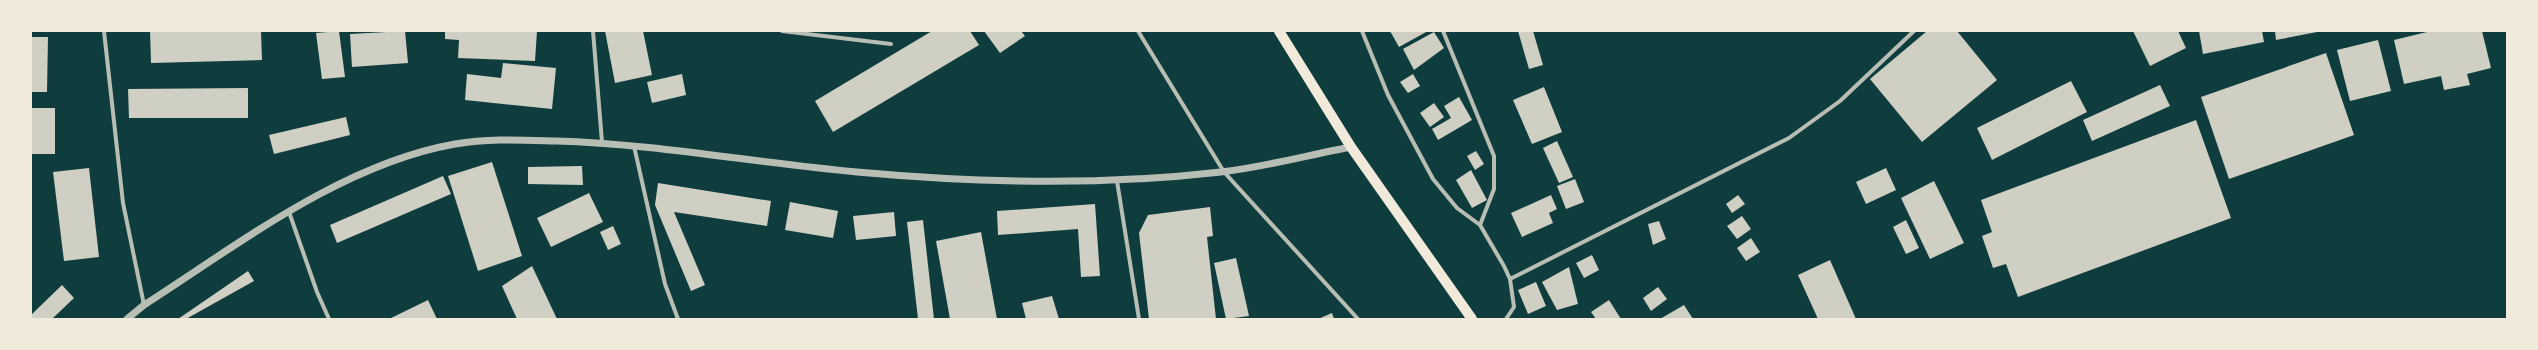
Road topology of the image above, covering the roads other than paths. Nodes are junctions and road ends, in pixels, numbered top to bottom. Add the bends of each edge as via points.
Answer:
1 (104, 31) edge
2 (593, 31) edge
3 (782, 31) edge
4 (1138, 31) edge
5 (1279, 31) edge
6 (1362, 31) edge
7 (1443, 31) edge
8 (1914, 31) edge
9 (891, 44) dead end
10 (602, 142) junction
11 (634, 146) junction
12 (1351, 147) junction
13 (1224, 172) junction
14 (1117, 181) junction
15 (289, 212) junction
16 (1480, 225) junction
17 (1510, 279) junction
18 (144, 305) junction
19 (127, 319) edge
20 (329, 319) edge
21 (678, 319) edge
22 (1140, 319) edge
23 (1358, 319) edge
24 (1472, 319) edge
25 (1506, 319) edge

1 - 18 street via 123,203
2 - 10 street
3 - 9 street
4 - 13 street
5 - 12 main road
6 - 16 street via 1388,95 1433,179 1457,208
7 - 16 street via 1494,156 1494,189
8 - 17 street via 1840,101 1789,138
10 - 11 street
10 - 15 street via 507,139 455,144 380,165
11 - 14 street via 855,172 960,180
11 - 21 street via 665,284
12 - 13 street
12 - 24 main road
13 - 14 street
13 - 23 street
14 - 22 street
15 - 18 street
15 - 20 street
16 - 17 street
17 - 25 street via 1514,307
18 - 19 street

